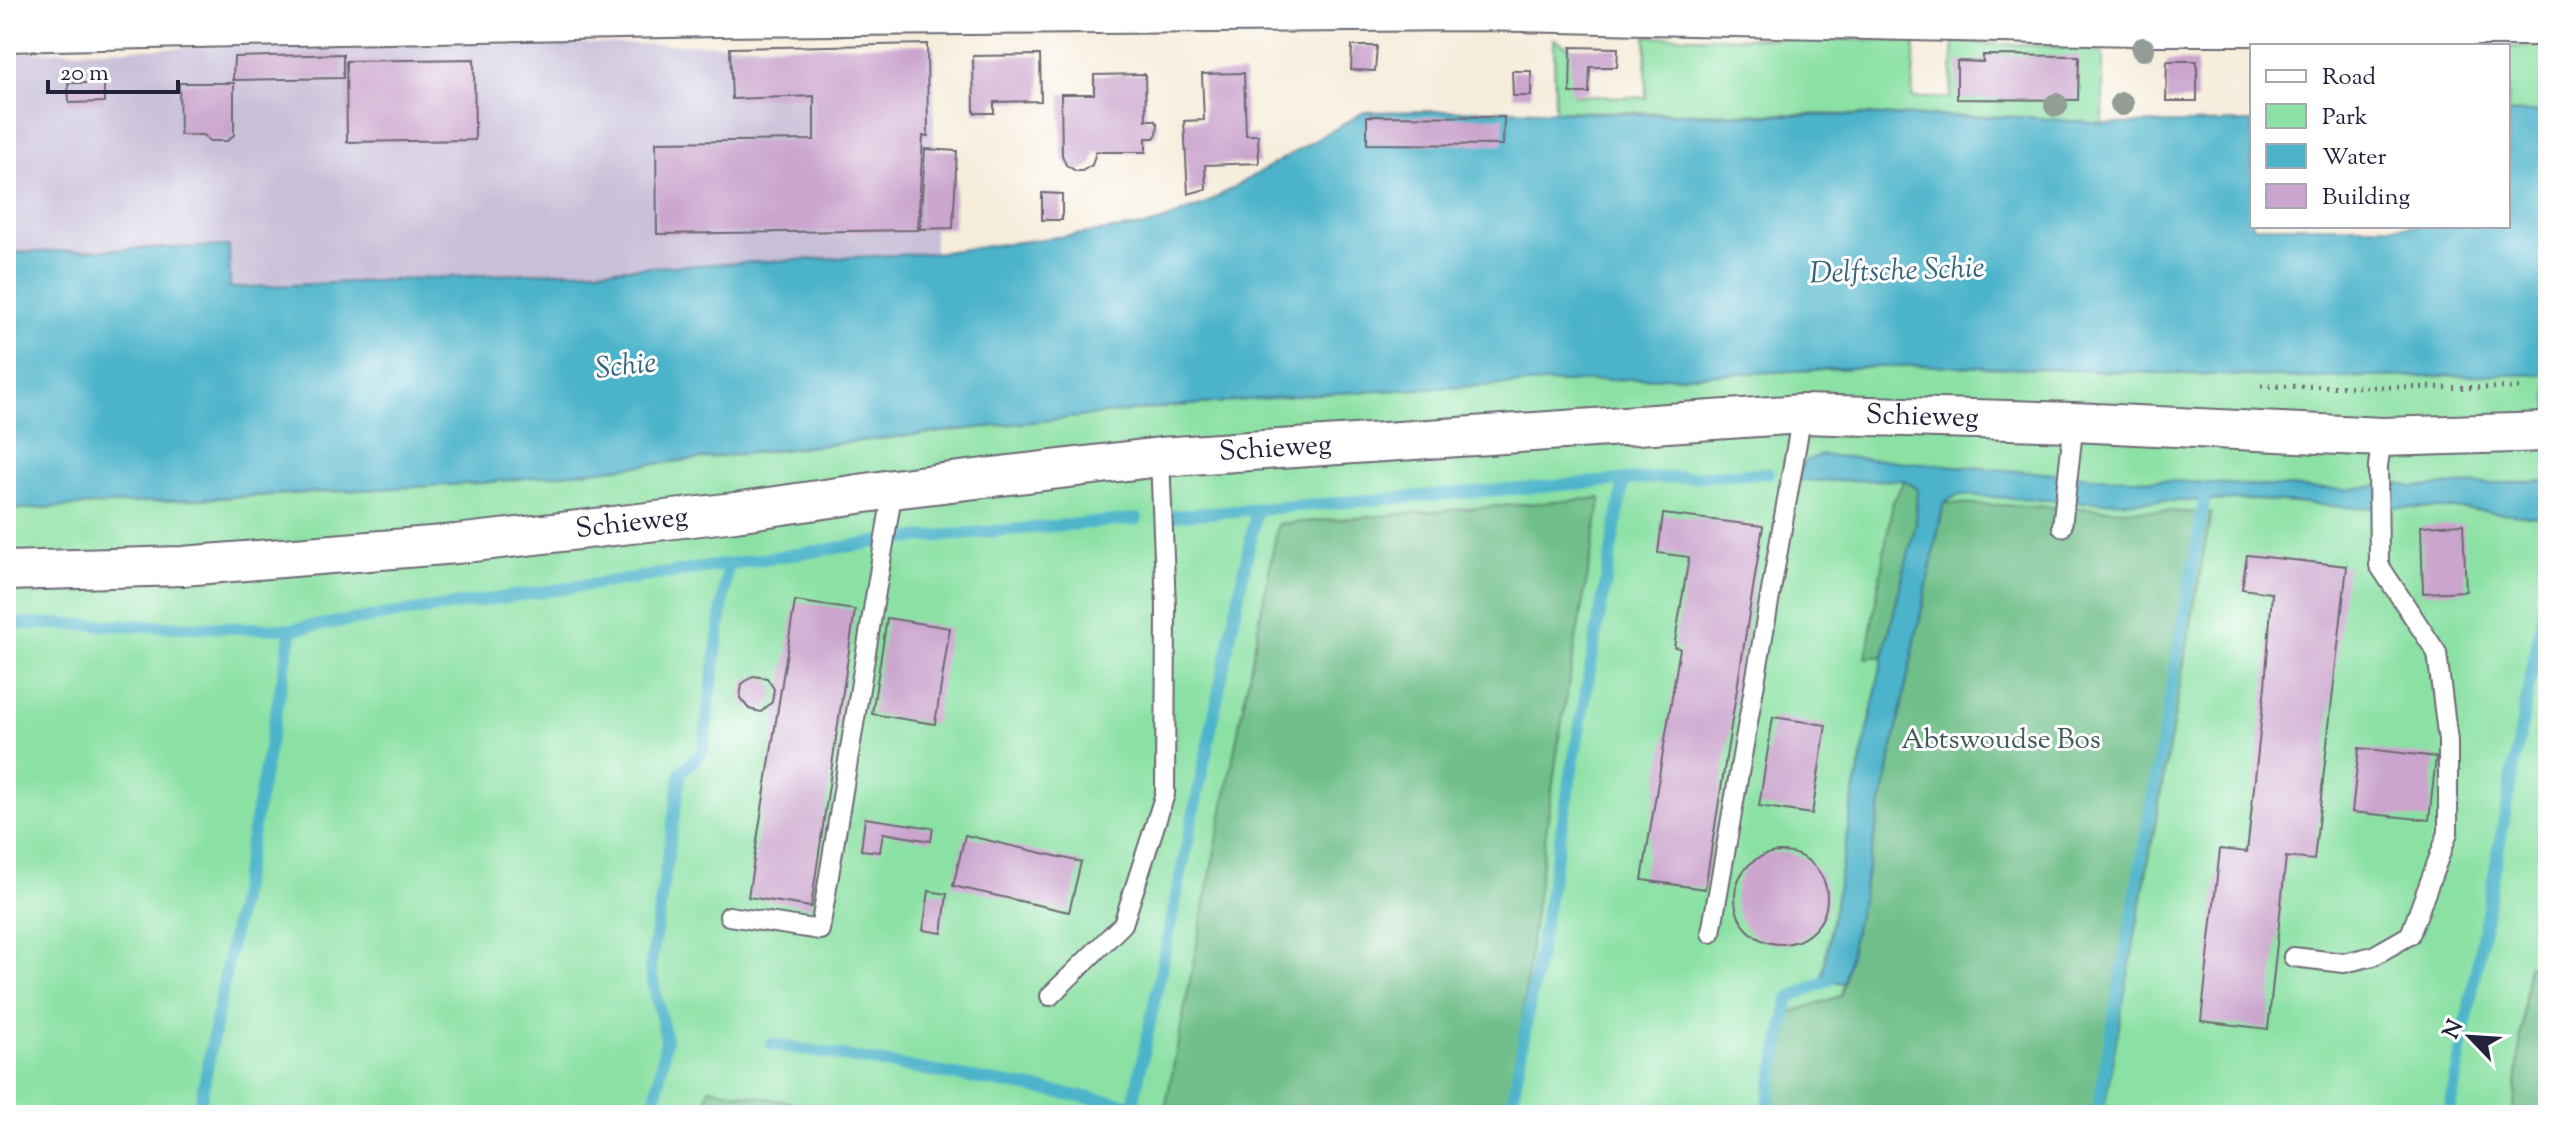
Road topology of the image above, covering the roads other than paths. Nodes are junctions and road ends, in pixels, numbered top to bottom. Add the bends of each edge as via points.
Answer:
1 (1476, 7) edge
2 (1019, 9) edge
3 (2548, 23) edge
4 (6, 29) edge
5 (1802, 414) junction
6 (2548, 432) edge
7 (2073, 437) junction
8 (2380, 452) junction
9 (1160, 457) junction
10 (890, 501) junction
11 (2063, 520) dead end
12 (6, 571) edge
13 (729, 916) dead end
14 (1711, 933) dead end
15 (2293, 957) dead end
16 (1050, 996) dead end

1 - 2 street
1 - 3 street via 2118,23
2 - 4 street
5 - 7 street, Schieweg
5 - 9 street, Schieweg
5 - 14 lane
6 - 8 street, Schieweg
7 - 8 street, Schieweg
7 - 11 lane
8 - 15 lane via 2379,565 2437,653 2448,741 2448,833 2410,935 2373,956 2344,963
9 - 10 street, Schieweg
9 - 16 lane via 1165,794 1123,924
10 - 12 street, Schieweg via 183,566
10 - 13 lane via 820,930

